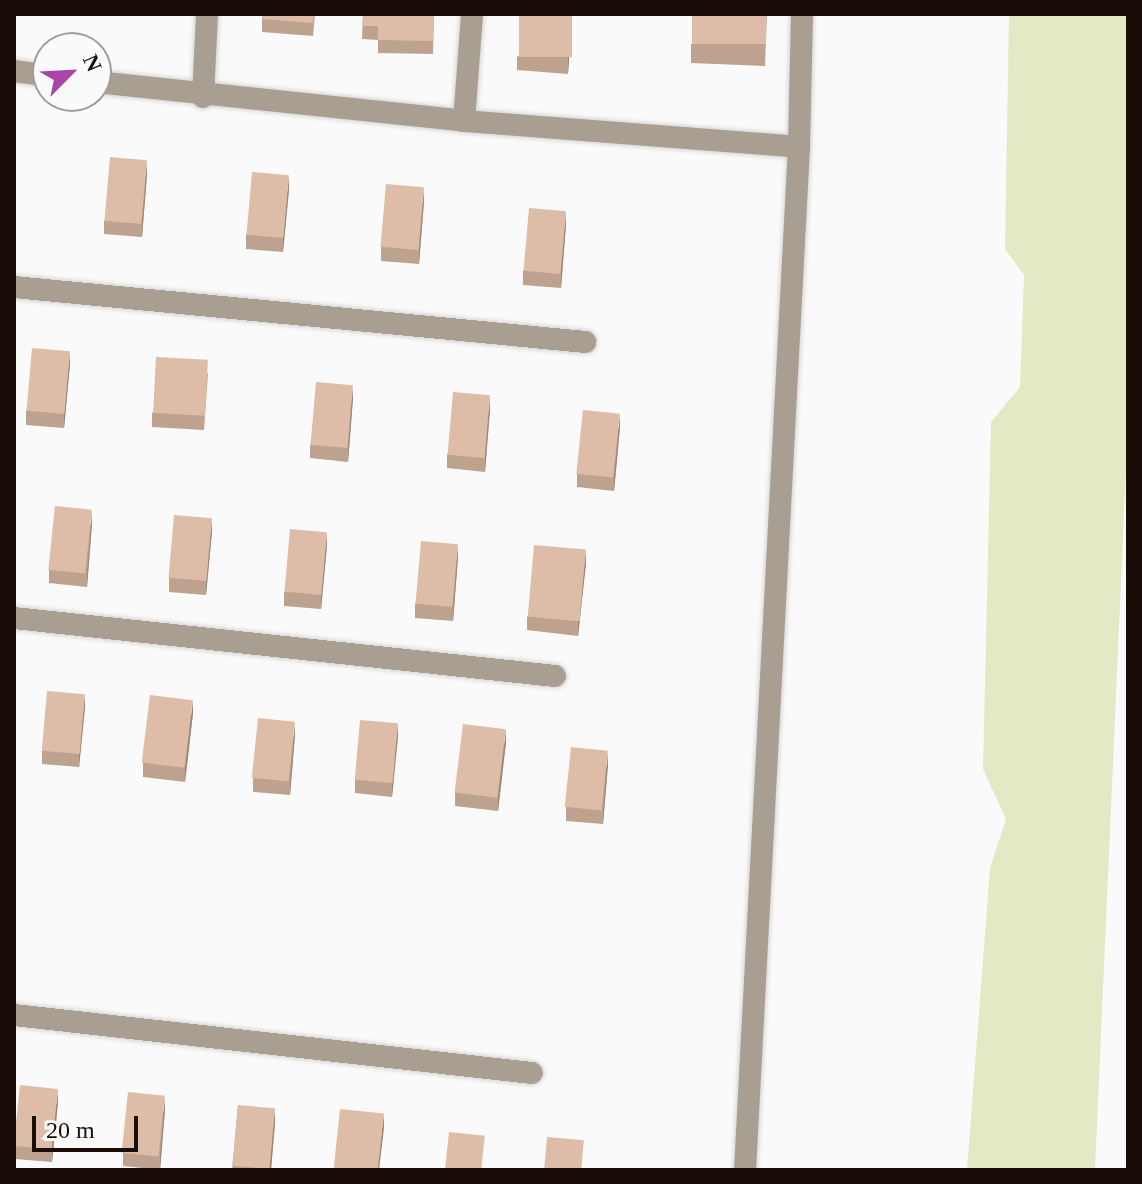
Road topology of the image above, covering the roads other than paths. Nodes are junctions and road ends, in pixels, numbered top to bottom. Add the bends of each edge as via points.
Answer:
1 (207, 14) edge
2 (472, 14) edge
3 (802, 14) edge
4 (112, 84) edge
5 (203, 97) junction
6 (464, 121) junction
7 (799, 147) junction
8 (14, 287) edge
9 (585, 342) dead end
10 (14, 618) edge
11 (555, 676) dead end
12 (14, 1015) edge
13 (532, 1073) dead end
14 (745, 1170) edge

1 - 5 street
2 - 6 street
3 - 7 street
4 - 5 street
5 - 6 street
6 - 7 street
7 - 14 street
8 - 9 street
10 - 11 street
12 - 13 street

